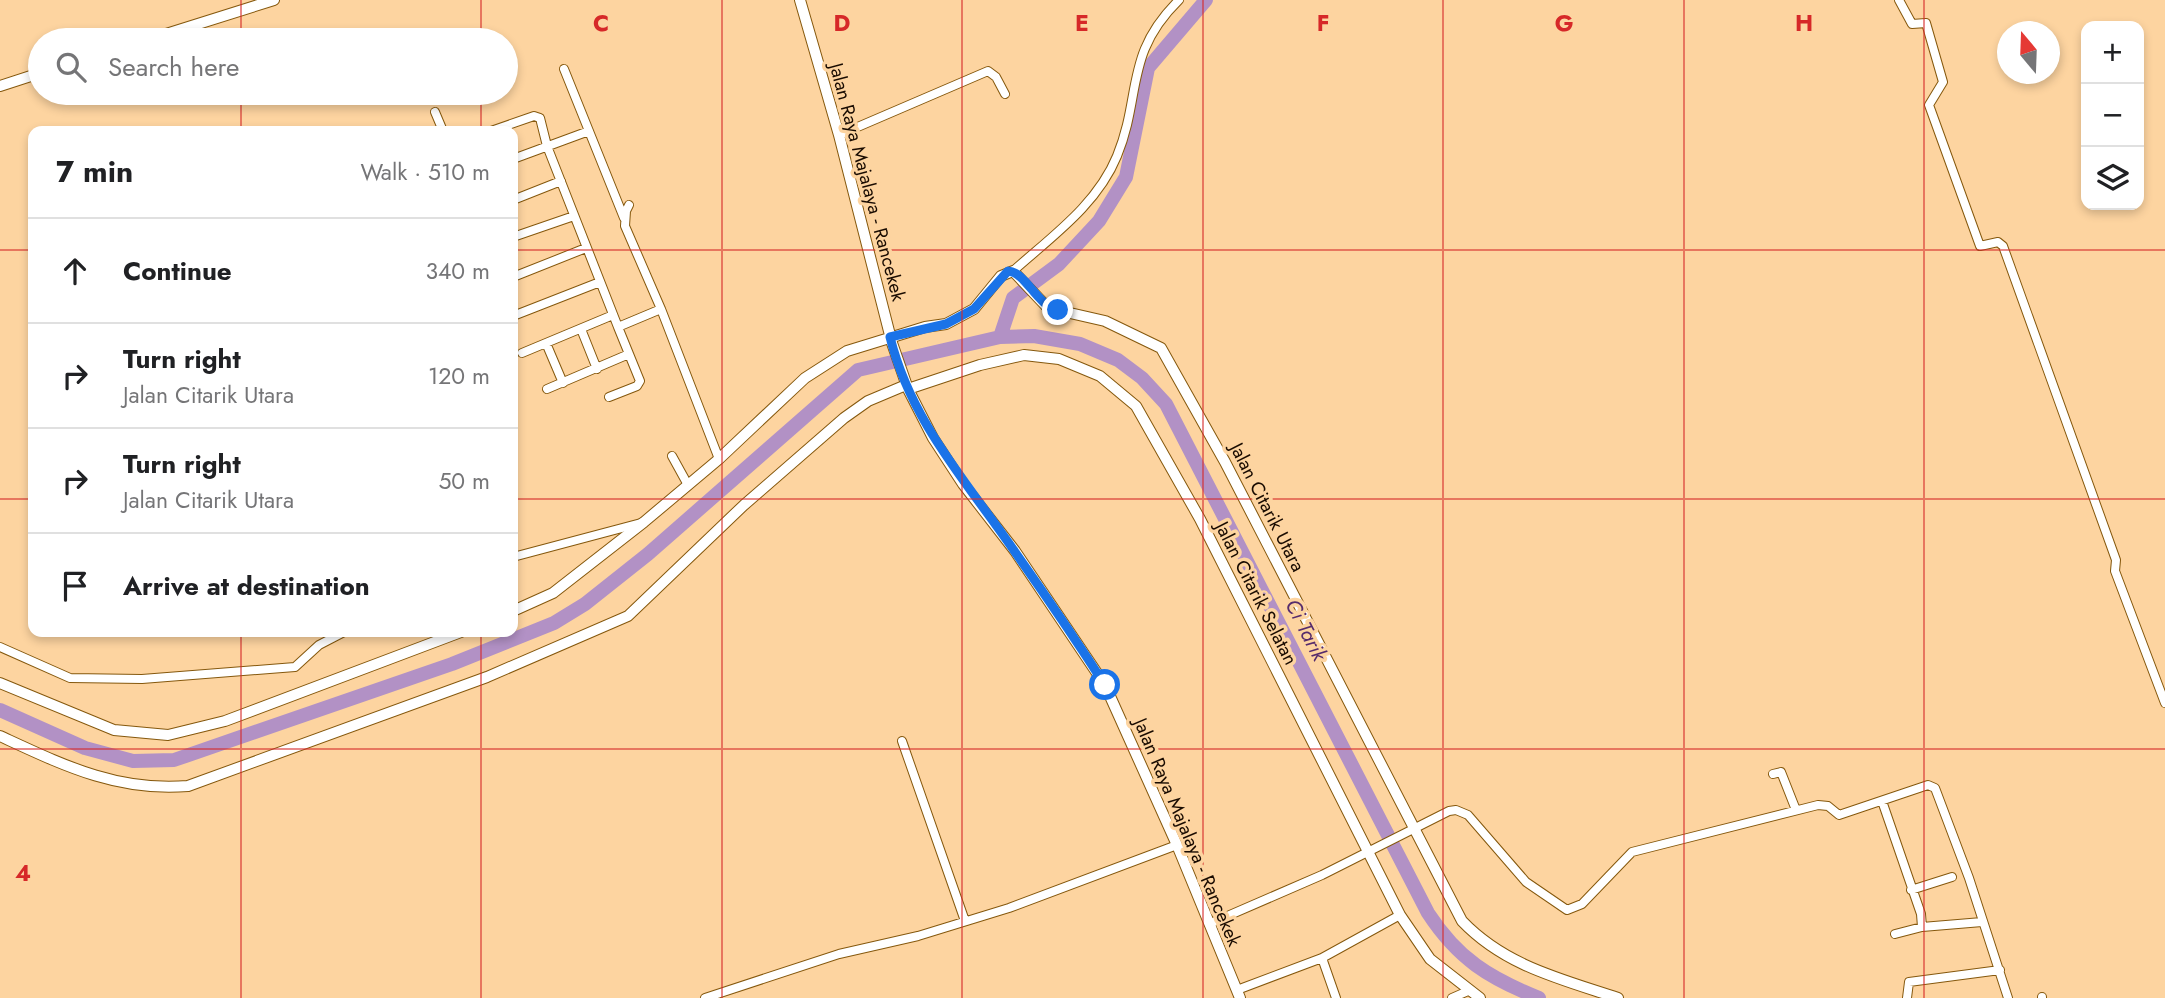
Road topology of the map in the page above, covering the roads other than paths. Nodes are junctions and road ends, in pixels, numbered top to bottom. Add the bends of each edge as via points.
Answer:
1 (274, 0) edge
2 (800, 0) edge
3 (1179, 0) edge
4 (1899, 0) edge
5 (185, 28) edge
6 (564, 69) dead end
7 (28, 77) edge
8 (0, 86) edge
9 (1005, 94) dead end
10 (435, 112) dead end
11 (441, 126) edge
12 (506, 126) edge
13 (589, 131) junction
14 (839, 135) junction
15 (547, 146) junction
16 (518, 157) edge
17 (561, 181) junction
18 (518, 198) edge
19 (629, 205) dead end
20 (574, 216) junction
21 (624, 218) junction
22 (518, 235) edge
23 (586, 247) junction
24 (1015, 272) junction
25 (518, 274) edge
26 (600, 282) junction
27 (661, 309) junction
28 (518, 314) edge
29 (613, 315) junction
30 (618, 327) junction
31 (581, 329) junction
32 (891, 340) junction
33 (546, 343) junction
34 (523, 353) dead end
35 (629, 355) junction
36 (597, 369) junction
37 (563, 383) junction
38 (907, 387) junction
39 (547, 389) dead end
40 (609, 397) dead end
41 (672, 456) dead end
42 (719, 459) junction
43 (688, 485) junction
44 (644, 522) junction
45 (518, 556) edge
46 (518, 609) edge
47 (334, 637) edge
48 (448, 637) edge
49 (0, 648) edge
50 (0, 683) edge
51 (2165, 703) edge
52 (0, 736) edge
53 (902, 741) dead end
54 (1773, 774) dead end
55 (1882, 801) junction
56 (1796, 810) junction
57 (1411, 830) junction
58 (1177, 845) junction
59 (1369, 851) junction
60 (1952, 877) dead end
61 (1911, 890) junction
62 (1400, 915) junction
63 (965, 921) junction
64 (1982, 922) junction
65 (1209, 924) junction
66 (1922, 927) junction
67 (1895, 934) dead end
68 (1322, 958) junction
69 (2000, 970) junction
70 (1468, 991) junction
71 (1239, 994) edge
72 (705, 998) edge
73 (1336, 998) edge
74 (1452, 998) edge
75 (1480, 998) edge
76 (1618, 998) edge
77 (1907, 998) edge
78 (2008, 998) edge

1 - 5 street
2 - 14 street, Jalan Raya Majalaya - Rancekek
3 - 24 street via 1140,55 1117,157 1099,188
4 - 51 street via 1912,24 1926,23 1941,85 1929,105 1978,241 1982,247 1998,242 2003,246
6 - 13 street
7 - 8 street
9 - 14 street via 988,71
10 - 11 street
12 - 15 street via 537,116
13 - 15 street
13 - 21 street
14 - 32 street, Jalan Raya Majalaya - Rancekek
15 - 16 street
15 - 17 street
17 - 18 street
17 - 20 street
19 - 21 street
20 - 22 street
20 - 23 street
21 - 27 street
23 - 25 street
23 - 26 street
24 - 32 street via 1001,276 974,309 946,324
24 - 57 street, Jalan Citarik Utara via 1048,307 1105,321 1161,348 1225,462
26 - 28 street
26 - 29 street
27 - 30 street
27 - 42 street
29 - 30 street
29 - 31 street
30 - 35 street
31 - 33 street
31 - 36 street
32 - 38 street, Jalan Raya Majalaya - Rancekek
32 - 42 street via 847,351 805,378
33 - 34 street
33 - 37 street
35 - 36 street
35 - 40 street via 639,383
36 - 37 street
37 - 39 street
38 - 52 street, Jalan Citarik Selatan via 868,401 844,418 628,616 487,677 188,786 105,781
38 - 58 street, Jalan Raya Majalaya - Rancekek via 933,439 1105,685
38 - 59 street, Jalan Citarik Selatan via 1024,355 1059,359 1100,376 1136,406 1200,519
41 - 43 street
42 - 43 street
43 - 44 street
44 - 45 street
44 - 46 street via 553,593
47 - 49 street via 295,667 142,679 70,678
48 - 50 street via 225,721 168,735 114,730
53 - 63 street
54 - 56 street via 1781,772
55 - 56 street via 1839,815 1828,806
55 - 61 street
55 - 64 street via 1928,785 1936,788
56 - 57 street via 1632,852 1582,904 1567,910 1526,882 1462,812 1449,811
57 - 59 street
57 - 76 street, Jalan Citarik Utara via 1462,921 1478,937 1518,963
58 - 63 street
58 - 65 street, Jalan Raya Majalaya - Rancekek
59 - 62 street, Jalan Citarik Selatan
59 - 65 street
60 - 61 street
61 - 66 street
62 - 68 street
62 - 70 street, Jalan Citarik Selatan via 1430,959
63 - 72 street via 839,954
64 - 66 street
64 - 69 street
65 - 71 street, Jalan Raya Majalaya - Rancekek
66 - 67 street
68 - 71 street
68 - 73 street
69 - 77 street via 1909,982
69 - 78 street
70 - 74 street
70 - 75 street, Jalan Citarik Selatan

